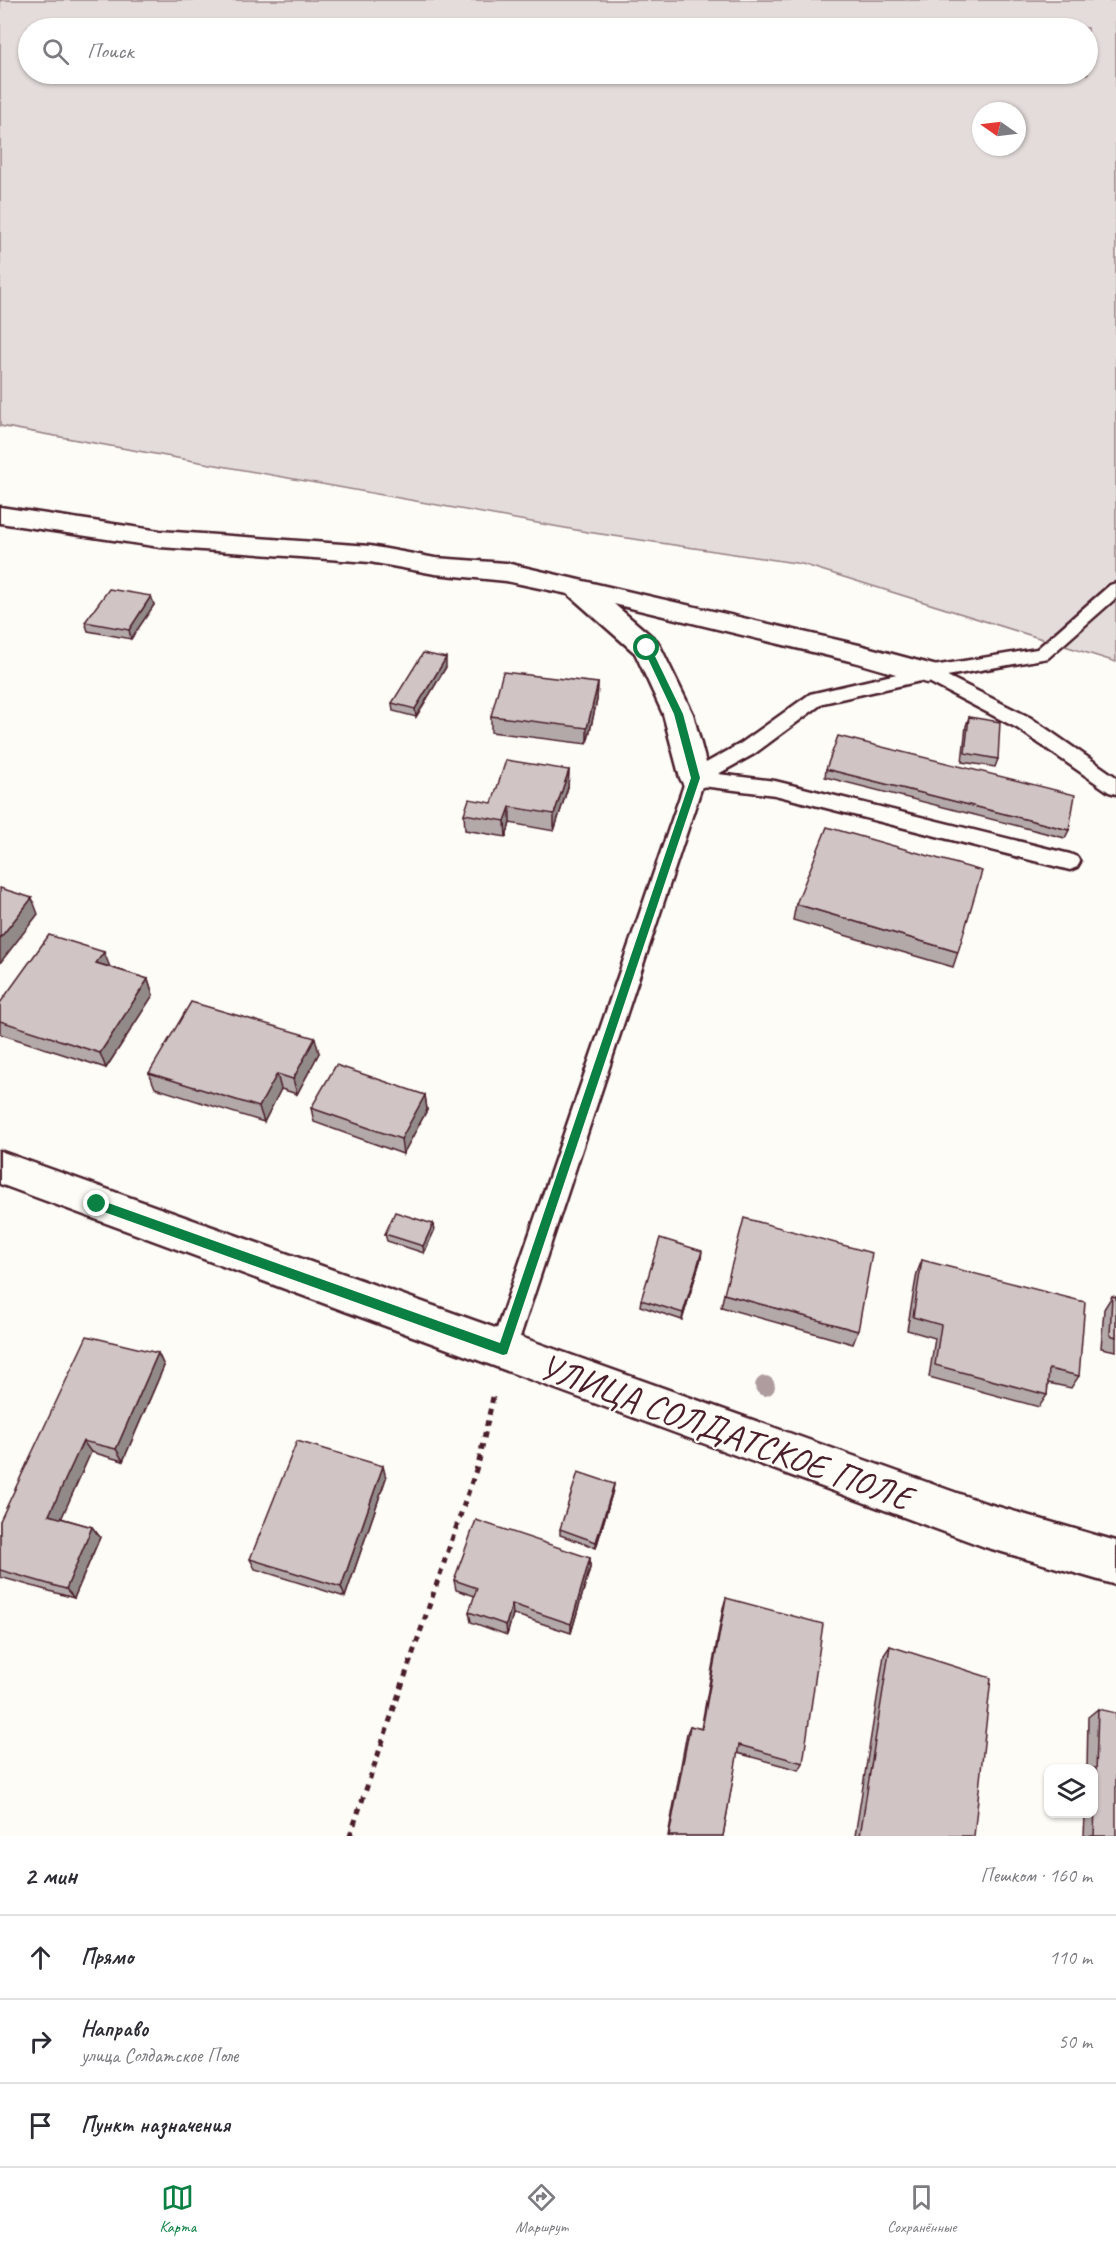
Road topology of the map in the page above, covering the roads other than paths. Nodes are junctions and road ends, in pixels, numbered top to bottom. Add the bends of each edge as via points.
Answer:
1 (0, 515) edge
2 (577, 587) junction
3 (1116, 589) edge
4 (927, 673) junction
5 (695, 778) junction
6 (1116, 787) edge
7 (1070, 862) dead end
8 (0, 1167) edge
9 (503, 1350) junction
10 (1116, 1563) edge

1 - 2 street via 160,539 370,554 435,566 506,572
2 - 4 street
2 - 5 street via 647,648 678,714
3 - 4 lane via 1042,654
4 - 5 lane via 817,698 747,749
4 - 6 lane via 1024,723
5 - 7 lane via 775,788
5 - 9 lane
8 - 9 street, УЛИЦА СОЛДАТСКОЕ ПОЛЕ
9 - 10 street, УЛИЦА СОЛДАТСКОЕ ПОЛЕ via 985,1525

